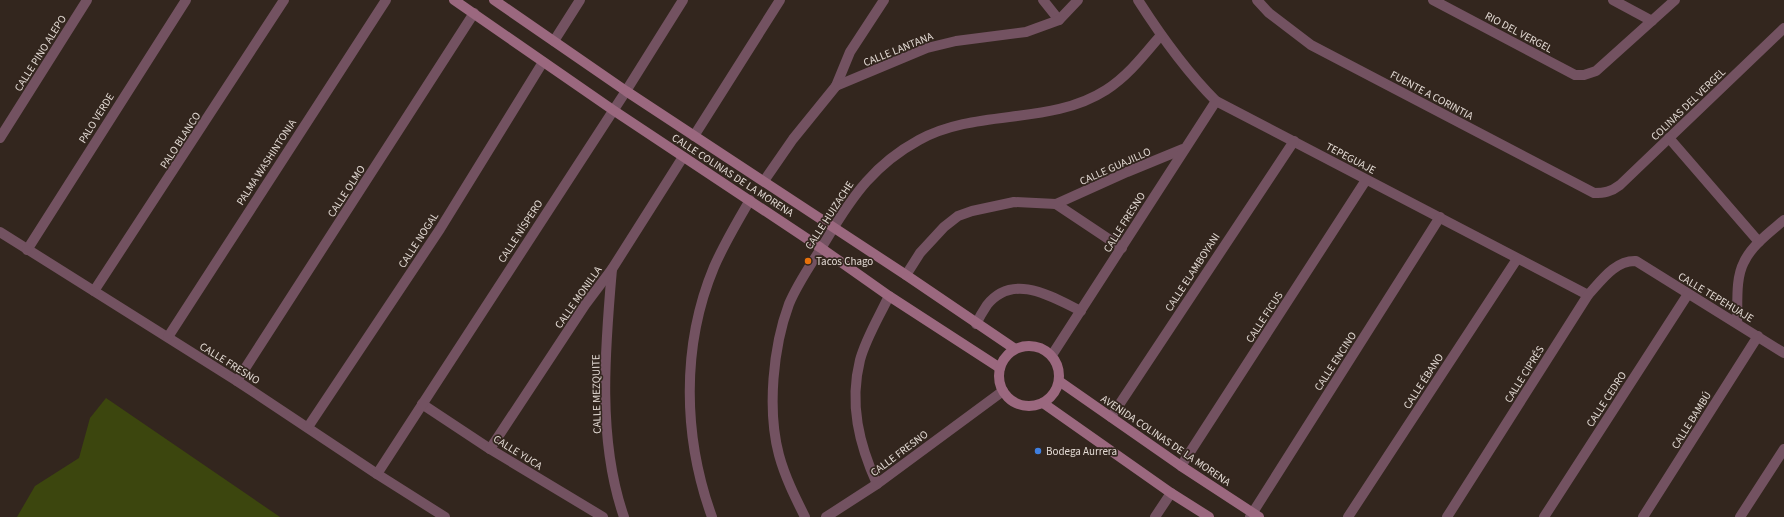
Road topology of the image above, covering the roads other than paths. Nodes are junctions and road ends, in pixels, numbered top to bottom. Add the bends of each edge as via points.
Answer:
1 (87, 0) edge
2 (186, 0) edge
3 (284, 0) edge
4 (386, 0) edge
5 (454, 0) edge
6 (494, 0) edge
7 (580, 0) edge
8 (683, 0) edge
9 (780, 0) edge
10 (884, 0) edge
11 (1043, 0) edge
12 (1078, 0) edge
13 (1138, 0) edge
14 (1257, 0) edge
15 (1433, 0) edge
16 (1614, 0) edge
17 (1675, 0) edge
18 (474, 13) junction
19 (1059, 20) junction
20 (1652, 21) junction
21 (1784, 28) edge
22 (1161, 35) junction
23 (554, 41) junction
24 (543, 62) junction
25 (836, 86) junction
26 (626, 91) junction
27 (1216, 101) junction
28 (613, 110) junction
29 (694, 136) junction
30 (0, 138) edge
31 (1670, 138) junction
32 (1294, 141) junction
33 (1183, 149) junction
34 (683, 157) junction
35 (1366, 180) junction
36 (764, 181) junction
37 (1605, 193) joint
38 (750, 200) junction
39 (1056, 204) junction
40 (1440, 218) junction
41 (1784, 220) edge
42 (833, 228) junction
43 (0, 232) edge
44 (1759, 242) junction
45 (821, 248) junction
46 (1122, 248) junction
47 (27, 250) junction
48 (1517, 259) junction
49 (1636, 261) joint
50 (612, 269) junction
51 (906, 275) junction
52 (94, 291) junction
53 (1688, 294) junction
54 (1588, 295) junction
55 (889, 296) junction
56 (1080, 311) junction
57 (1736, 323) junction
58 (976, 324) junction
59 (1758, 336) junction
60 (168, 337) junction
61 (1014, 349) junction
62 (1784, 353) edge
63 (1052, 355) junction
64 (1000, 368) junction
65 (237, 381) junction
66 (1059, 381) junction
67 (1003, 391) junction
68 (1043, 403) junction
69 (422, 404) junction
70 (1112, 417) junction
71 (308, 427) junction
72 (490, 449) junction
73 (1784, 449) edge
74 (1181, 466) junction
75 (377, 474) junction
76 (877, 484) junction
77 (1171, 493) junction
78 (1254, 516) edge
79 (445, 517) edge
80 (602, 517) edge
81 (624, 517) edge
82 (712, 517) edge
83 (805, 517) edge
84 (826, 517) edge
85 (1155, 517) edge
86 (1209, 517) edge
87 (1348, 517) edge
88 (1447, 517) edge
89 (1544, 517) edge
90 (1643, 517) edge
91 (1740, 517) edge

1 - 30 street, CALLE PINO ALEPO
2 - 47 street, PALO VERDE
3 - 52 street, PALO BLANCO
4 - 60 street, PALMA WASHINTONIA
5 - 18 street, CALLE COLINAS DE LA MORENA
6 - 23 street, CALLE COLINAS DE LA MORENA
7 - 23 street
8 - 26 street, CALLE NÍSPERO
9 - 29 street
10 - 25 street via 850,52
11 - 19 street
12 - 19 street, CALLE LANTANA
13 - 22 street, TEPEGUAJE
14 - 37 street, FUENTE A CORINTIA via 1269,13 1312,45 1584,189 1594,193
15 - 20 street, RIO DEL VERGEL via 1575,75 1596,71
16 - 20 street
17 - 20 street
18 - 24 street, CALLE COLINAS DE LA MORENA
18 - 65 street, CALLE OLMO
19 - 25 street, CALLE LANTANA via 1026,32 956,41 927,48
21 - 31 street, COLINAS DEL VERGEL
22 - 27 street, TEPEGUAJE
22 - 42 street, CALLE HUIZACHE via 1128,73 1106,91 1078,104 1051,111 978,120 920,139 887,161 866,181
23 - 26 street, CALLE COLINAS DE LA MORENA
24 - 28 street, CALLE COLINAS DE LA MORENA
24 - 71 street, CALLE NOGAL via 440,229
25 - 36 street, CALLE LANTANA via 793,139
26 - 28 street, CALLE NÍSPERO
26 - 29 street, CALLE COLINAS DE LA MORENA
27 - 32 street, TEPEGUAJE
27 - 33 street, CALLE FRESNO
28 - 34 street, CALLE COLINAS DE LA MORENA
28 - 69 street, CALLE NÍSPERO
29 - 36 street, CALLE COLINAS DE LA MORENA
31 - 37 street, COLINAS DEL VERGEL via 1620,185
31 - 44 street
32 - 35 street, TEPEGUAJE
32 - 70 street, CALLE ELAMBOYANI
33 - 39 street, CALLE GUAJILLO
33 - 46 street, CALLE FRESNO
34 - 38 street, CALLE COLINAS DE LA MORENA
34 - 50 street, CALLE MONILLA
35 - 40 street, TEPEGUAJE
35 - 74 street, CALLE FICUS
36 - 42 street, CALLE COLINAS DE LA MORENA
38 - 45 street, CALLE COLINAS DE LA MORENA
38 - 82 street via 714,268 702,304 694,343 690,381 691,424 696,461
39 - 46 street
39 - 51 street, CALLE GUAJILLO via 1014,202 972,210 958,216 920,254
40 - 48 street, TEPEGUAJE
40 - 78 street, CALLE ENCINO
41 - 44 street
42 - 45 street, CALLE HUIZACHE
42 - 51 street, CALLE COLINAS DE LA MORENA
43 - 47 street, CALLE FRESNO
44 - 57 street via 1744,262 1739,277
45 - 55 street, CALLE COLINAS DE LA MORENA
45 - 83 street, CALLE HUIZACHE via 789,304 775,359 773,390 774,424 779,453 788,483
46 - 56 street, CALLE FRESNO
47 - 52 street, CALLE FRESNO
48 - 54 street, TEPEGUAJE
48 - 87 street, CALLE ÉBANO
49 - 53 street, CALLE TEPEHUAJE
49 - 54 street, CALLE CIPRÉS via 1618,265
50 - 72 street, CALLE MONILLA via 585,305
50 - 81 street, CALLE MEZQUITE via 606,362 606,416 616,495
51 - 58 street, CALLE COLINAS DE LA MORENA
52 - 60 street, CALLE FRESNO
53 - 57 street, CALLE TEPEHUAJE
53 - 89 street, CALLE CEDRO
54 - 88 street, CALLE CIPRÉS
55 - 64 street, CALLE COLINAS DE LA MORENA
55 - 76 street via 860,360 856,386 856,418 860,442
56 - 58 street via 1041,292 1004,291 988,304
56 - 63 street, CALLE FRESNO
57 - 59 street, CALLE TEPEHUAJE
58 - 61 street, CALLE COLINAS DE LA MORENA
59 - 62 street, CALLE TEPEHUAJE
59 - 90 street, CALLE BAMBÚ
60 - 65 street, CALLE FRESNO
61 - 63 street via 1030,345 1046,350
61 - 64 street
63 - 66 street via 1060,372
64 - 67 street via 1000,384
65 - 71 street, CALLE FRESNO
66 - 68 street via 1051,397
66 - 70 street, AVENIDA COLINAS DE LA MORENA
67 - 68 street via 1016,403 1025,406
67 - 76 street, CALLE FRESNO
68 - 77 street
69 - 72 street, CALLE YUCA
69 - 75 street, CALLE NÍSPERO
70 - 74 street, AVENIDA COLINAS DE LA MORENA
71 - 75 street, CALLE FRESNO
72 - 80 street, CALLE YUCA
73 - 91 street
74 - 78 street, AVENIDA COLINAS DE LA MORENA
75 - 79 street, CALLE FRESNO
76 - 84 street, CALLE FRESNO
77 - 85 street
77 - 86 street

